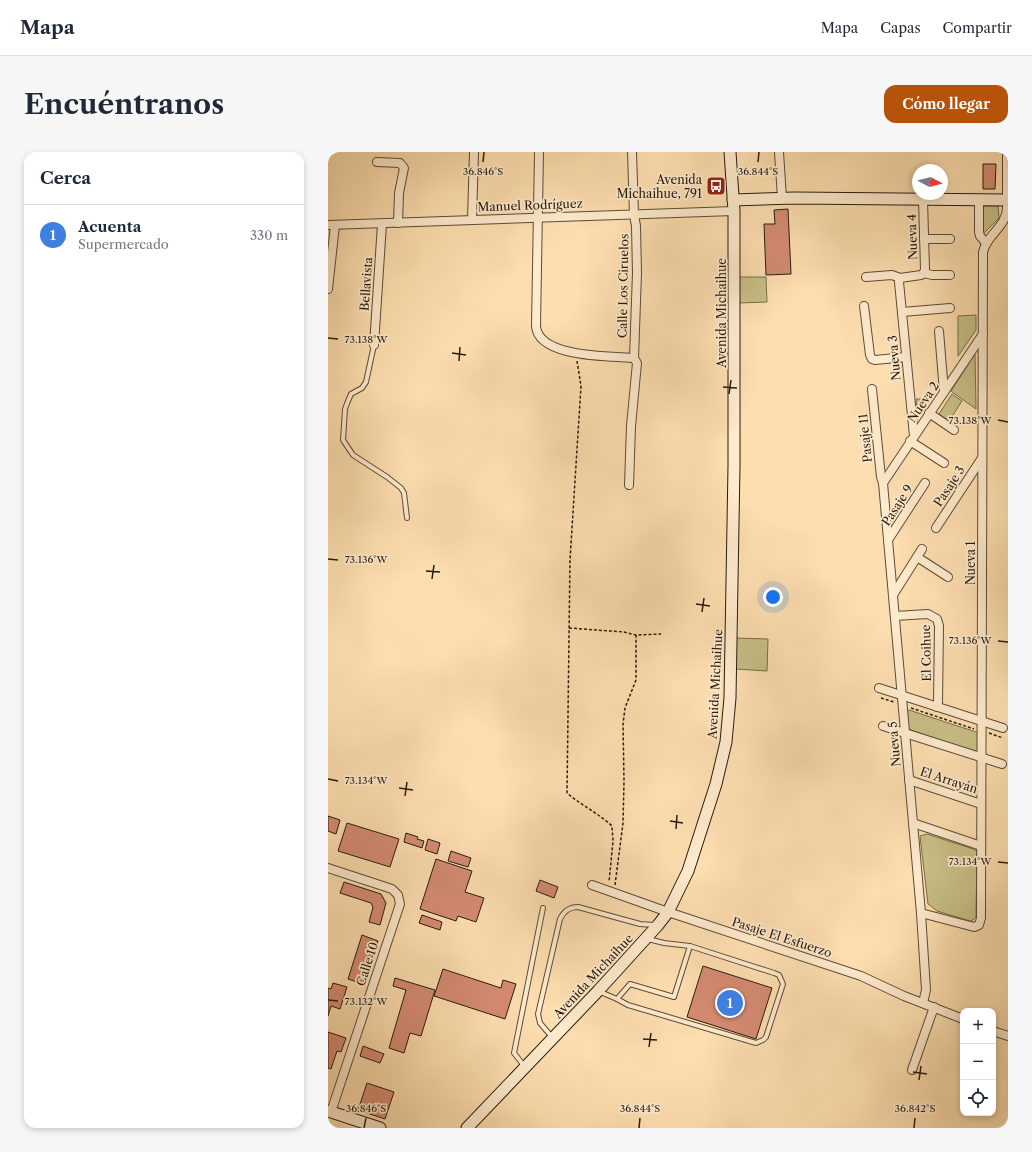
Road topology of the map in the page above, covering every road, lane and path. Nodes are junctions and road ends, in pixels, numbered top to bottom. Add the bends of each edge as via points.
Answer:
1 (474, 152) edge
2 (539, 152) edge
3 (632, 152) edge
4 (730, 152) edge
5 (779, 152) edge
6 (1007, 152) edge
7 (378, 162) dead end
8 (782, 198) junction
9 (912, 199) edge
10 (948, 199) edge
11 (733, 200) junction
12 (923, 200) edge
13 (979, 200) junction
14 (1007, 202) edge
15 (734, 212) junction
16 (634, 215) junction
17 (537, 218) junction
18 (472, 220) junction
19 (398, 223) junction
20 (382, 224) junction
21 (331, 225) edge
22 (924, 238) junction
23 (950, 238) dead end
24 (986, 243) junction
25 (924, 273) junction
26 (950, 276) dead end
27 (866, 277) dead end
28 (900, 278) junction
29 (328, 289) edge
30 (864, 306) dead end
31 (950, 308) dead end
32 (902, 312) junction
33 (939, 331) dead end
34 (983, 334) junction
35 (374, 345) joint
36 (576, 354) junction
37 (906, 357) junction
38 (634, 358) junction
39 (872, 389) dead end
40 (944, 392) junction
41 (929, 413) junction
42 (954, 430) dead end
43 (912, 439) junction
44 (982, 457) junction
45 (944, 463) dead end
46 (883, 483) junction
47 (925, 483) dead end
48 (630, 485) dead end
49 (407, 518) dead end
50 (936, 528) dead end
51 (888, 540) junction
52 (922, 550) dead end
53 (917, 558) junction
54 (948, 577) dead end
55 (893, 595) junction
56 (895, 616) junction
57 (569, 628) junction
58 (661, 634) dead end
59 (636, 635) junction
60 (879, 688) dead end
61 (902, 695) junction
62 (879, 698) dead end
63 (903, 705) junction
64 (937, 707) junction
65 (982, 721) junction
66 (882, 726) dead end
67 (1002, 728) dead end
68 (982, 731) junction
69 (905, 733) junction
70 (1003, 738) dead end
71 (982, 758) junction
72 (1002, 764) dead end
73 (910, 780) junction
74 (981, 804) junction
75 (913, 823) junction
76 (981, 846) junction
77 (328, 868) edge
78 (592, 885) dead end
79 (611, 892) junction
80 (543, 908) dead end
81 (668, 912) junction
82 (921, 913) junction
83 (658, 925) junction
84 (646, 939) junction
85 (690, 946) junction
86 (598, 991) junction
87 (617, 999) junction
88 (923, 1003) junction
89 (934, 1007) junction
90 (960, 1018) edge
91 (996, 1031) edge
92 (1008, 1036) edge
93 (553, 1038) junction
94 (525, 1067) junction
95 (912, 1070) dead end
96 (329, 1112) edge
97 (380, 1128) edge
98 (467, 1128) edge

1 - 18 street
2 - 17 street
3 - 16 street, Calle Los Ciruelos
4 - 11 street, Avenida Michaihue
5 - 8 street
6 - 14 street
7 - 19 street via 400,163 404,168
8 - 9 street
8 - 11 street
10 - 13 street
11 - 15 street, Avenida Michaihue
12 - 22 street, Nueva 4
13 - 14 street
13 - 24 street via 979,232
14 - 24 street, Nueva 1 via 1006,218
15 - 16 street, Manuel Rodríguez
15 - 81 street, Avenida Michaihue via 734,466 729,713 716,784 690,863
16 - 17 street, Manuel Rodríguez
16 - 38 street, Calle Los Ciruelos via 637,273
17 - 18 street, Manuel Rodríguez
17 - 36 street via 537,333 544,342
18 - 19 street, Manuel Rodríguez
19 - 20 street, Manuel Rodríguez
20 - 21 street, Manuel Rodríguez
20 - 35 street, Bellavista
21 - 29 street
22 - 23 street
22 - 25 street, Nueva 4
24 - 34 street, Nueva 1 via 983,252
25 - 26 street
25 - 28 street
27 - 28 street via 892,275
28 - 32 street, Nueva 3
30 - 37 street via 871,358 875,360
31 - 32 street
32 - 37 street, Nueva 3
33 - 40 street
34 - 40 street, Nueva 2
34 - 44 street, Nueva 1
35 - 49 lane via 366,382 362,388 351,394 345,409 343,440 353,455 401,488
36 - 38 street
36 - 57 path via 581,386 570,560
37 - 43 street, Nueva 3
38 - 48 street, Calle Los Ciruelos via 636,363
39 - 46 street, Pasaje 11
40 - 41 street, Nueva 2
41 - 42 street
41 - 43 street, Nueva 2
43 - 45 street
43 - 46 street, Nueva 2
44 - 50 street, Pasaje 3
44 - 65 street, Nueva 1
46 - 51 street, Nueva 5
47 - 51 street, Pasaje 9
51 - 55 street, Nueva 5
52 - 53 street
53 - 54 street
53 - 55 street
55 - 56 street, Nueva 5
56 - 61 street, Nueva 5
56 - 64 street, El Coihue via 928,614 937,619
57 - 59 path
57 - 79 path via 567,793 612,826
58 - 59 path
59 - 79 path via 636,680 625,708 623,724 623,823
60 - 61 street
61 - 63 street, Nueva 5
61 - 64 street
62 - 63 path
63 - 68 path
63 - 69 street, Nueva 5
64 - 65 street
65 - 67 street
65 - 68 street, Nueva 1
66 - 69 street
68 - 70 path
68 - 71 street, Nueva 1
69 - 71 street
69 - 73 street, Nueva 5
71 - 72 street
71 - 74 street, Nueva 1
73 - 74 street, El Arrayán
73 - 75 street, Nueva 5
74 - 76 street, Nueva 1
75 - 76 street
75 - 82 street, Nueva 5
76 - 82 street, Nueva 1 via 979,925 974,927
77 - 96 street, Calle 10 via 392,889 400,904
78 - 79 street, Pasaje El Esfuerzo
79 - 81 street, Pasaje El Esfuerzo
80 - 94 lane via 514,1053
81 - 83 street, Avenida Michaihue
81 - 88 street, Pasaje El Esfuerzo via 861,976
82 - 88 street, Nueva 5 via 926,990
83 - 84 street, Avenida Michaihue
83 - 93 lane via 646,925 578,907 565,912 560,920 538,1014 540,1023
84 - 85 lane
84 - 86 street, Avenida Michaihue
85 - 87 lane via 674,997 630,984
85 - 87 lane via 779,975 783,984 763,1040 756,1043 628,1005
86 - 87 lane
86 - 93 street, Avenida Michaihue
88 - 89 street, Pasaje El Esfuerzo
89 - 90 street, Pasaje El Esfuerzo
89 - 95 street
91 - 92 street
93 - 94 street, Avenida Michaihue
94 - 98 street, Avenida Michaihue
96 - 97 street

